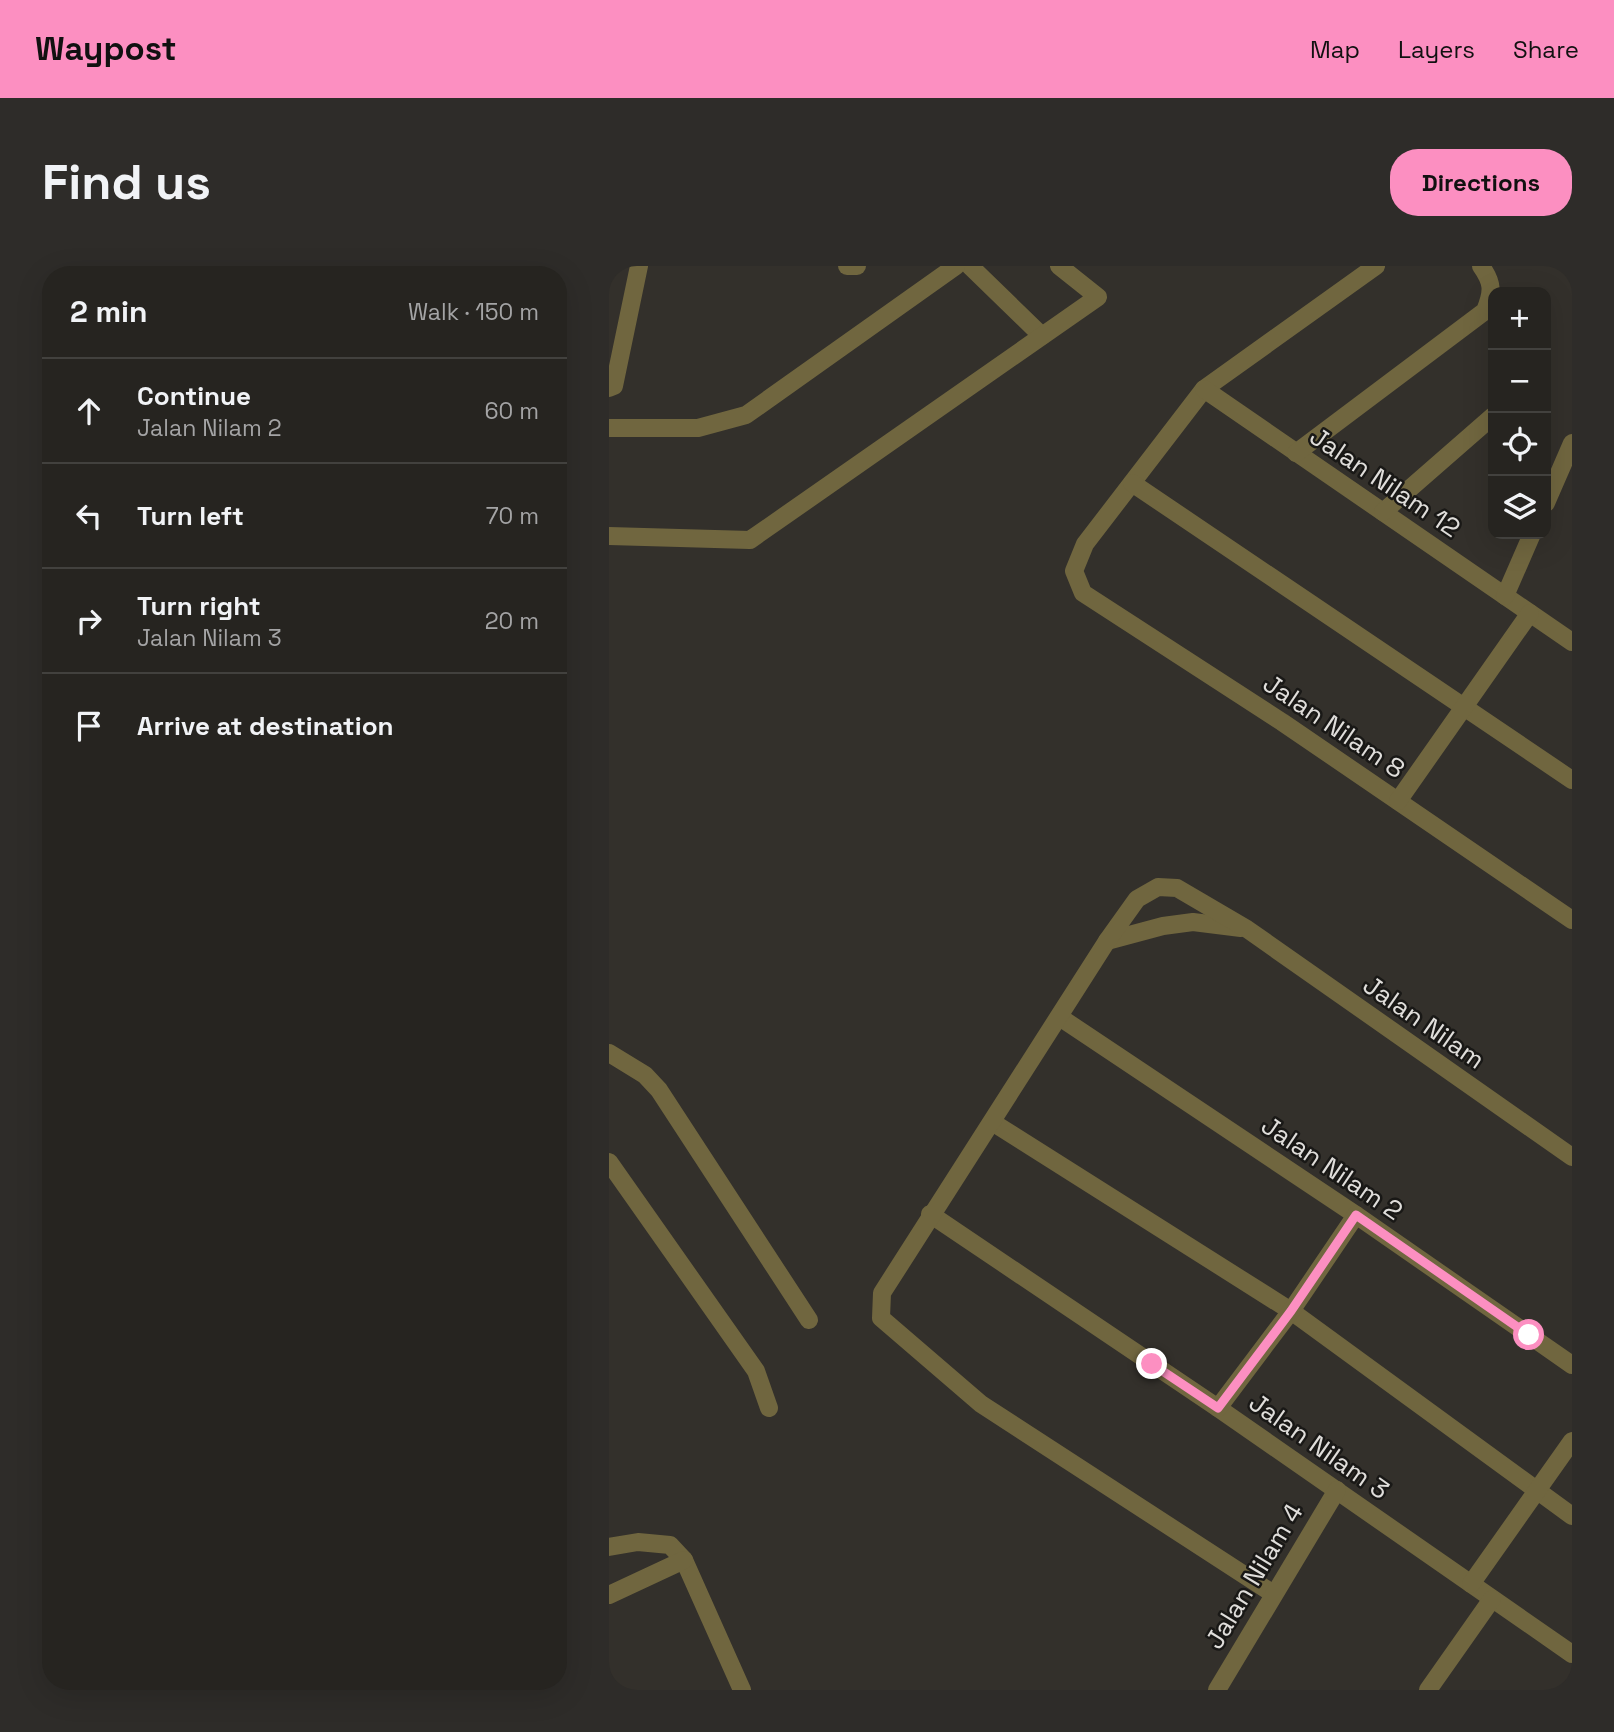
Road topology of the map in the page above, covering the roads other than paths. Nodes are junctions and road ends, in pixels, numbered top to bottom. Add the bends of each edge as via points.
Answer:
1 (639, 266) edge
2 (847, 266) edge
3 (857, 266) edge
4 (956, 266) edge
5 (970, 266) edge
6 (1059, 266) edge
7 (1376, 266) edge
8 (1481, 266) edge
9 (1042, 336) junction
10 (611, 387) edge
11 (1204, 389) junction
12 (1488, 420) edge
13 (609, 428) edge
14 (1572, 443) edge
15 (1296, 453) junction
16 (1132, 483) junction
17 (1551, 491) edge
18 (1383, 512) junction
19 (609, 536) edge
20 (1530, 539) edge
21 (1505, 596) junction
22 (1530, 613) junction
23 (1572, 642) edge
24 (1464, 708) junction
25 (1572, 780) edge
26 (1398, 801) junction
27 (1572, 920) edge
28 (1247, 929) junction
29 (1107, 941) junction
30 (1061, 1018) junction
31 (611, 1058) edge
32 (992, 1122) junction
33 (1572, 1157) edge
34 (609, 1162) edge
35 (930, 1214) junction
36 (1356, 1215) junction
37 (1291, 1311) junction
38 (809, 1320) dead end
39 (1572, 1365) edge
40 (769, 1408) dead end
41 (1218, 1408) junction
42 (1572, 1441) edge
43 (1337, 1490) junction
44 (1536, 1492) junction
45 (1572, 1516) edge
46 (609, 1547) edge
47 (684, 1560) junction
48 (1471, 1584) junction
49 (1272, 1593) junction
50 (609, 1595) edge
51 (1492, 1599) junction
52 (1572, 1654) edge
53 (742, 1690) edge
54 (1218, 1690) edge
55 (1428, 1690) edge

1 - 10 street
2 - 3 street
4 - 13 street via 746,415 698,428
5 - 9 street
6 - 9 street via 1098,297
7 - 11 street
8 - 15 street via 1491,281 1492,294 1485,311
9 - 19 street via 750,540
11 - 15 street, Jalan Nilam 12
11 - 16 street
12 - 18 street
14 - 17 street
15 - 18 street, Jalan Nilam 12
16 - 24 street
16 - 26 street, Jalan Nilam 8 via 1085,544 1075,571 1083,593
18 - 21 street, Jalan Nilam 12
20 - 21 street
21 - 22 street, Jalan Nilam 12
22 - 23 street, Jalan Nilam 12
22 - 24 street
24 - 25 street
24 - 26 street
26 - 27 street, Jalan Nilam 8
28 - 29 street via 1193,922
28 - 29 street, Jalan Nilam via 1177,888 1158,887 1137,899
28 - 33 street, Jalan Nilam
29 - 30 street, Jalan Nilam
30 - 32 street, Jalan Nilam
30 - 36 street, Jalan Nilam 2
31 - 38 street via 645,1075 659,1090
32 - 35 street, Jalan Nilam
32 - 37 street
34 - 40 street via 757,1371
35 - 41 street, Jalan Nilam 3
35 - 49 street, Jalan Nilam via 882,1293 881,1318 981,1404
36 - 37 street
36 - 39 street, Jalan Nilam 2
37 - 41 street
37 - 44 street
41 - 43 street, Jalan Nilam 3
42 - 44 street
43 - 48 street, Jalan Nilam 3
43 - 49 street, Jalan Nilam 4
44 - 45 street
44 - 48 street
46 - 47 street via 638,1542 670,1545
47 - 50 street
47 - 53 street
48 - 51 street, Jalan Nilam 3
49 - 54 street, Jalan Nilam 4
51 - 52 street, Jalan Nilam 3
51 - 55 street

